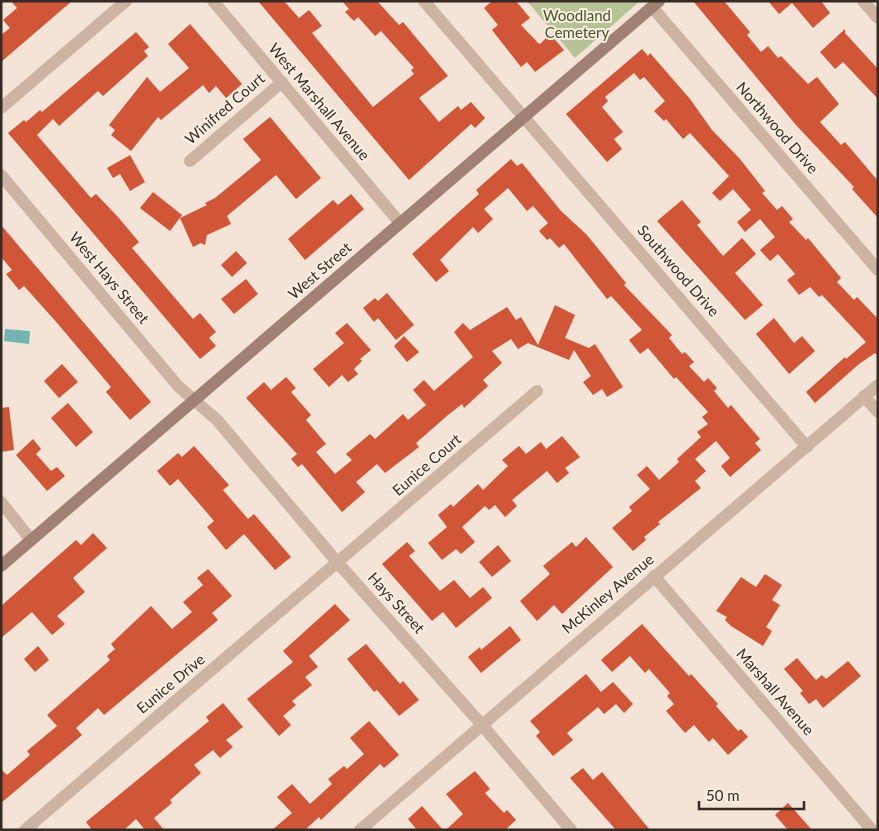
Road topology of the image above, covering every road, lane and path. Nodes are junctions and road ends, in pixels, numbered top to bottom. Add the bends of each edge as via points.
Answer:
1 (126, 1) edge
2 (213, 1) edge
3 (424, 1) edge
4 (863, 1) edge
5 (656, 4) edge
6 (878, 18) edge
7 (282, 82) junction
8 (1, 108) edge
9 (523, 118) junction
10 (190, 161) dead end
11 (1, 175) edge
12 (400, 223) junction
13 (878, 270) edge
14 (878, 385) edge
15 (537, 391) dead end
16 (864, 396) junction
17 (194, 400) junction
18 (878, 412) edge
19 (807, 447) junction
20 (1, 502) edge
21 (31, 540) junction
22 (338, 563) junction
23 (1, 566) edge
24 (654, 576) junction
25 (482, 725) junction
26 (25, 830) edge
27 (360, 830) edge
28 (571, 830) edge
29 (872, 830) edge

1 - 8 street
2 - 7 street, West Marshall Avenue
3 - 9 street, Southwood Drive
4 - 6 street
5 - 9 main road, West Street
5 - 13 street, Northwood Drive
7 - 10 street, Winifred Court
7 - 12 street, West Marshall Avenue
9 - 12 main road, West Street
9 - 19 street, Southwood Drive
11 - 17 street, West Hays Street via 178,386
12 - 17 main road, West Street
14 - 16 street, McKinley Avenue
15 - 22 street, Eunice Court
16 - 18 street
16 - 19 street, McKinley Avenue
17 - 21 main road, West Street
17 - 22 street, Hays Street via 217,420
19 - 24 street, McKinley Avenue
20 - 21 street
21 - 23 main road, West Street
22 - 25 street, Hays Street
22 - 26 street, Eunice Drive
24 - 25 street, McKinley Avenue
24 - 29 street, Marshall Avenue
25 - 27 street, McKinley Avenue
25 - 28 street, Hays Street

